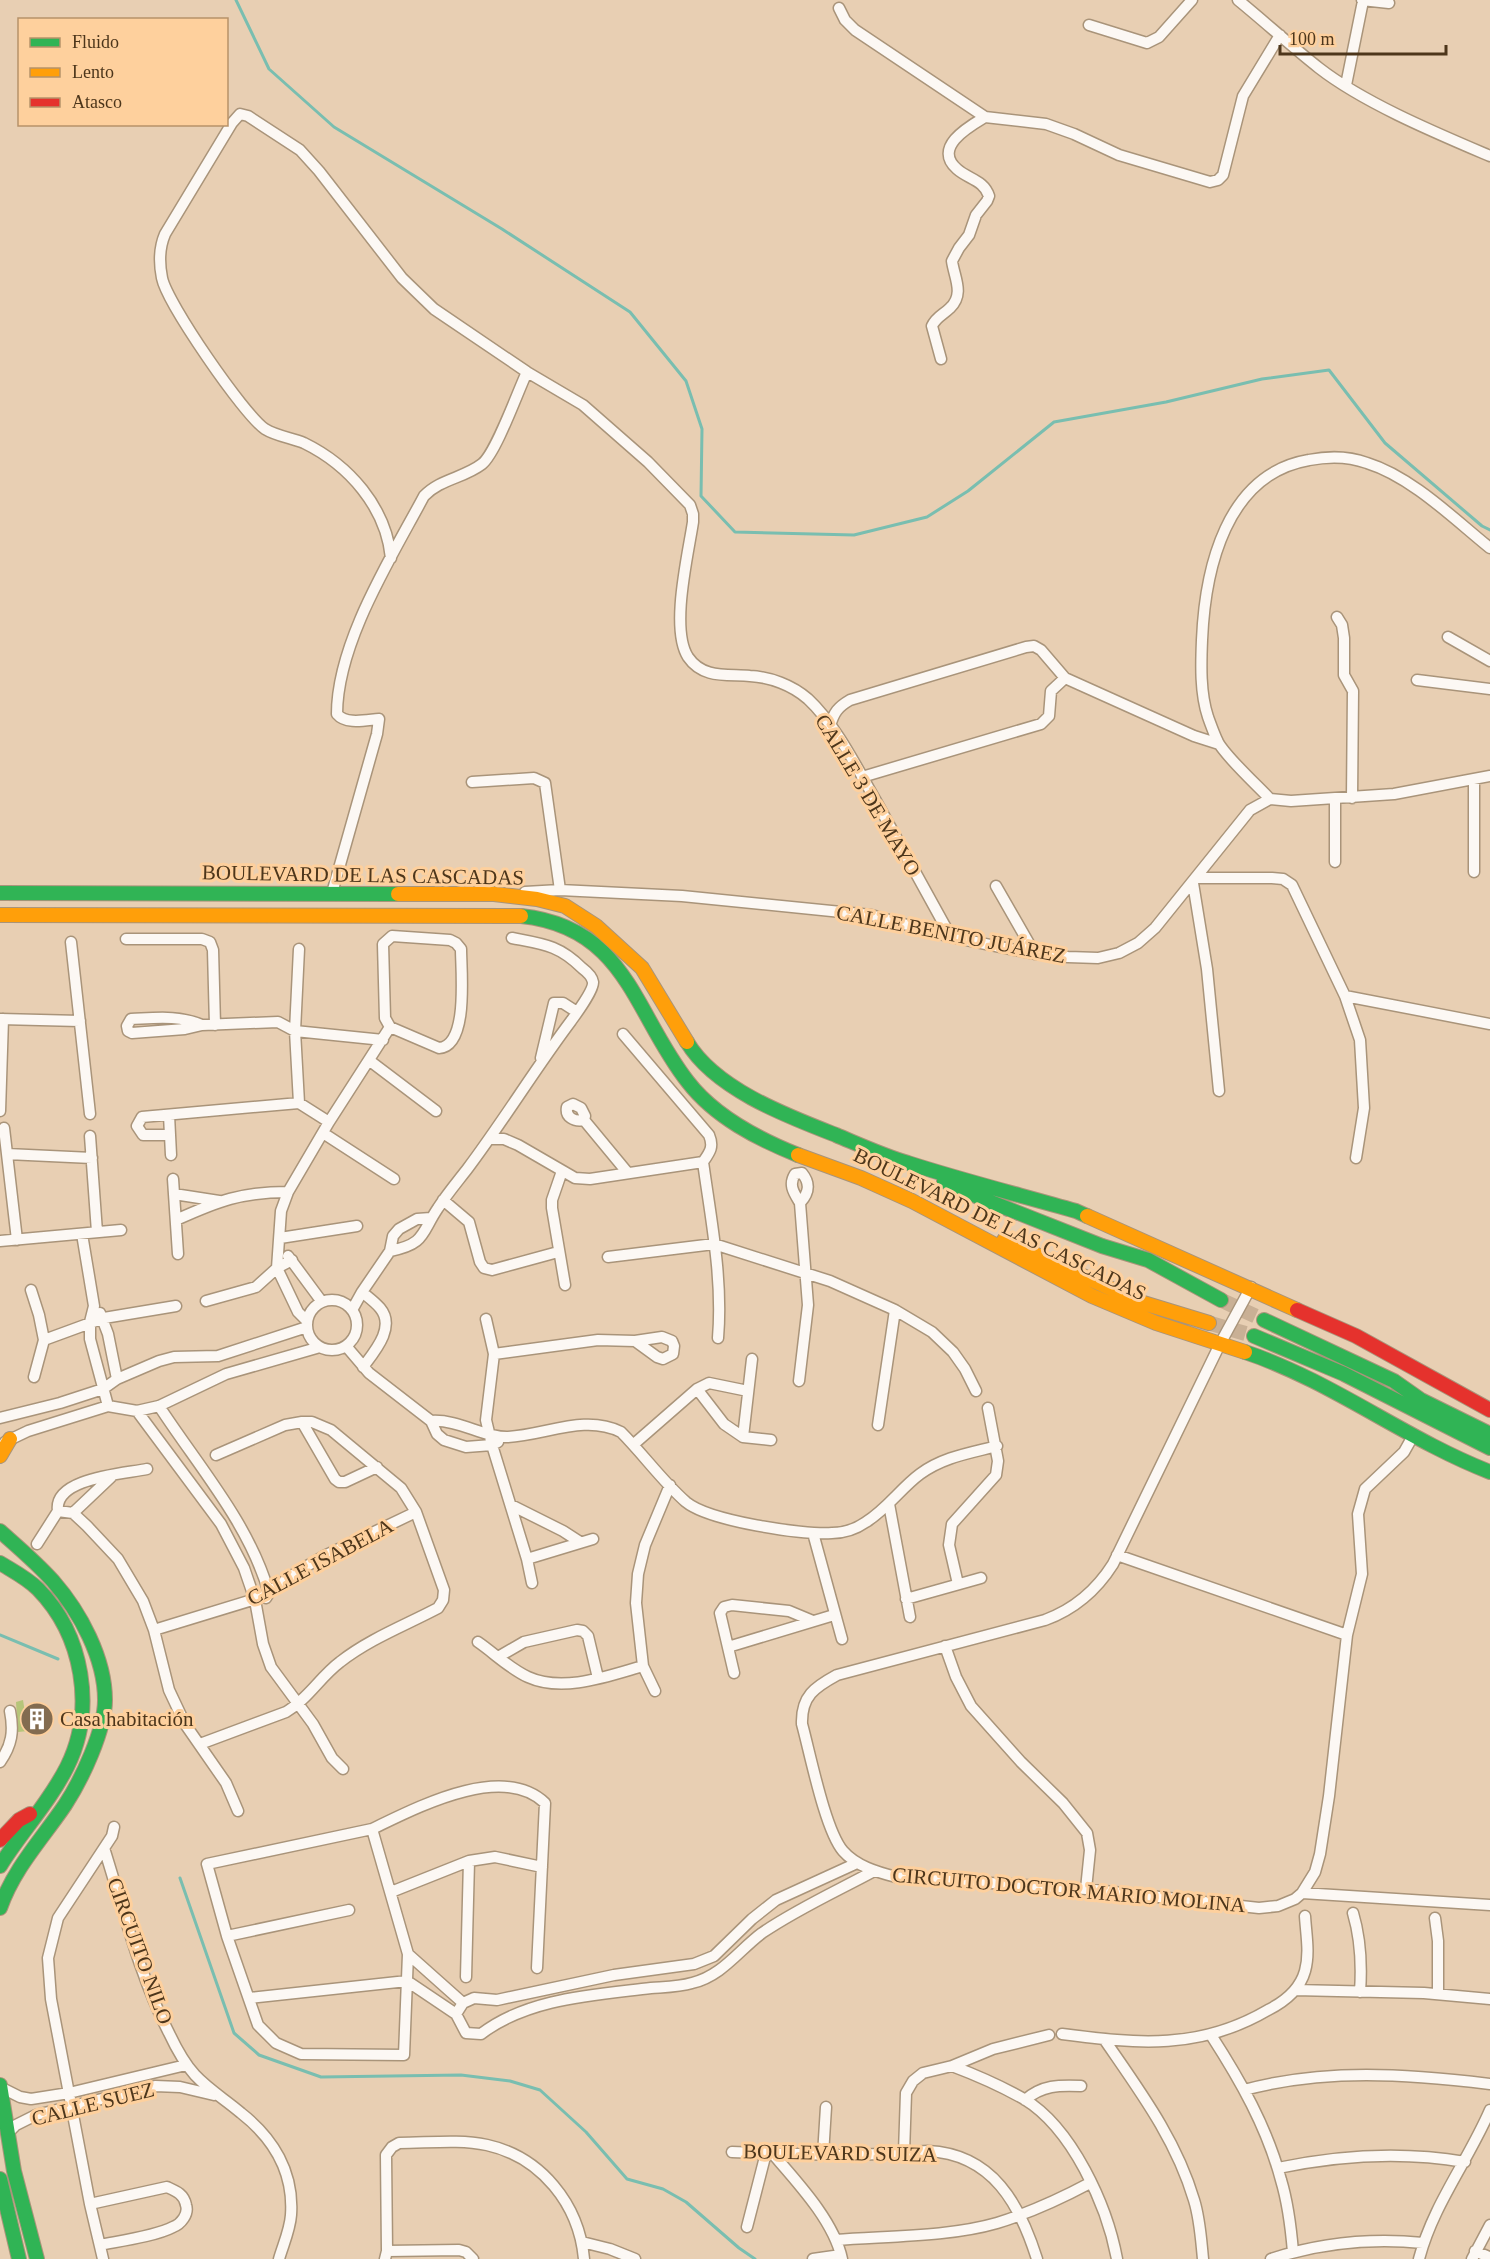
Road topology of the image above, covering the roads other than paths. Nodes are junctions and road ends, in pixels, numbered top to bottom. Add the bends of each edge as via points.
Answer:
1 (1192, 0) edge
2 (1238, 0) edge
3 (1362, 1) edge
4 (1389, 3) dead end
5 (839, 8) dead end
6 (1089, 25) dead end
7 (1280, 34) junction
8 (1346, 86) junction
9 (985, 117) junction
10 (1490, 156) edge
11 (941, 359) dead end
12 (527, 372) junction
13 (1490, 548) edge
14 (391, 558) junction
15 (1337, 617) dead end
16 (1448, 637) dead end
17 (1490, 661) edge
18 (1065, 678) junction
19 (1417, 680) dead end
20 (1490, 689) edge
21 (830, 726) junction
22 (1219, 744) junction
23 (1490, 773) edge
24 (862, 777) junction
25 (1473, 780) junction
26 (472, 782) dead end
27 (1352, 798) junction
28 (1270, 799) junction
29 (1335, 799) junction
30 (1335, 862) dead end
31 (1473, 872) dead end
32 (1195, 881) junction
33 (996, 886) dead end
34 (560, 891) junction
35 (0, 893) edge
36 (332, 893) junction
37 (494, 894) junction
38 (0, 915) edge
39 (951, 937) junction
40 (512, 938) dead end
41 (126, 939) dead end
42 (71, 942) dead end
43 (299, 949) dead end
44 (1035, 954) junction
45 (1345, 996) junction
46 (578, 1012) junction
47 (1, 1019) edge
48 (80, 1021) junction
49 (215, 1024) junction
50 (1490, 1024) edge
51 (202, 1025) junction
52 (390, 1027) junction
53 (295, 1031) junction
54 (623, 1034) dead end
55 (383, 1040) junction
56 (370, 1061) junction
57 (540, 1063) junction
58 (1219, 1091) dead end
59 (299, 1103) junction
60 (436, 1111) dead end
61 (0, 1112) edge
62 (90, 1114) dead end
63 (169, 1115) junction
64 (584, 1119) dead end
65 (329, 1122) junction
66 (3, 1128) dead end
67 (323, 1133) junction
68 (170, 1135) junction
69 (90, 1136) dead end
70 (490, 1139) junction
71 (7, 1154) junction
72 (171, 1155) dead end
73 (92, 1158) junction
74 (1356, 1158) dead end
75 (703, 1162) junction
76 (907, 1163) junction
77 (562, 1171) junction
78 (627, 1172) junction
79 (173, 1179) dead end
80 (394, 1179) dead end
81 (288, 1192) junction
82 (174, 1194) junction
83 (443, 1200) junction
84 (219, 1201) junction
85 (801, 1203) dead end
86 (934, 1212) junction
87 (431, 1218) junction
88 (176, 1221) junction
89 (357, 1226) dead end
90 (121, 1230) dead end
91 (97, 1232) junction
92 (82, 1234) junction
93 (17, 1240) junction
94 (0, 1241) edge
95 (279, 1242) junction
96 (714, 1244) junction
97 (390, 1251) junction
98 (558, 1252) junction
99 (178, 1254) dead end
100 (608, 1257) dead end
101 (292, 1260) junction
102 (277, 1268) junction
103 (805, 1274) junction
104 (565, 1286) dead end
105 (1251, 1287) junction
106 (31, 1290) dead end
107 (362, 1292) junction
108 (1221, 1300) tunnel mouth
109 (206, 1301) dead end
110 (322, 1302) junction
111 (94, 1306) junction
112 (176, 1306) dead end
113 (352, 1310) junction
114 (895, 1310) junction
115 (104, 1318) junction
116 (486, 1320) dead end
117 (1264, 1320) tunnel mouth
118 (90, 1322) junction
119 (1209, 1323) tunnel mouth
120 (307, 1324) junction
121 (1254, 1336) tunnel mouth
122 (718, 1338) dead end
123 (44, 1340) junction
124 (635, 1341) dead end
125 (1220, 1344) junction
126 (346, 1346) junction
127 (320, 1347) junction
128 (494, 1354) junction
129 (218, 1356) junction
130 (752, 1359) dead end
131 (363, 1367) junction
132 (226, 1374) junction
133 (34, 1377) dead end
134 (117, 1379) junction
135 (799, 1382) dead end
136 (103, 1389) junction
137 (697, 1389) junction
138 (748, 1391) junction
139 (976, 1391) dead end
140 (108, 1406) junction
141 (159, 1406) junction
142 (988, 1408) dead end
143 (1490, 1410) edge
144 (137, 1411) junction
145 (0, 1418) edge
146 (431, 1421) junction
147 (302, 1422) junction
148 (879, 1425) dead end
149 (489, 1433) junction
150 (1490, 1434) edge
151 (1413, 1436) junction
152 (506, 1437) junction
153 (743, 1437) junction
154 (771, 1440) dead end
155 (5, 1442) edge
156 (634, 1444) junction
157 (492, 1445) junction
158 (997, 1446) junction
159 (1490, 1448) edge
160 (216, 1455) dead end
161 (0, 1456) edge
162 (192, 1457) junction
163 (176, 1466) junction
164 (377, 1467) junction
165 (147, 1469) dead end
166 (1490, 1472) edge
167 (111, 1477) junction
168 (670, 1485) junction
169 (889, 1504) junction
170 (511, 1505) junction
171 (58, 1511) junction
172 (416, 1512) junction
173 (74, 1513) junction
174 (0, 1531) edge
175 (813, 1533) junction
176 (593, 1539) dead end
177 (580, 1542) junction
178 (37, 1544) dead end
179 (1117, 1555) junction
180 (527, 1558) junction
181 (0, 1563) edge
182 (981, 1578) dead end
183 (532, 1583) dead end
184 (958, 1584) junction
185 (269, 1593) junction
186 (906, 1599) junction
187 (255, 1600) junction
188 (258, 1615) junction
189 (834, 1615) junction
190 (910, 1617) dead end
191 (813, 1621) junction
192 (154, 1630) junction
193 (1347, 1635) junction
194 (842, 1639) dead end
195 (478, 1642) dead end
196 (945, 1646) junction
197 (728, 1647) junction
198 (498, 1657) junction
199 (643, 1666) junction
200 (734, 1673) dead end
201 (598, 1678) junction
202 (655, 1691) dead end
203 (298, 1705) junction
204 (10, 1711) dead end
205 (200, 1744) junction
206 (0, 1762) edge
207 (343, 1769) dead end
208 (238, 1811) dead end
209 (36, 1813) junction
210 (114, 1827) dead end
211 (372, 1829) junction
212 (0, 1840) edge
213 (104, 1848) junction
214 (4, 1852) edge
215 (469, 1861) junction
216 (857, 1863) junction
217 (0, 1866) edge
218 (542, 1867) junction
219 (874, 1871) junction
220 (824, 1878) junction
221 (1086, 1889) junction
222 (5, 1891) junction
223 (391, 1892) junction
224 (1302, 1893) junction
225 (830, 1894) junction
226 (1490, 1905) edge
227 (0, 1908) edge
228 (349, 1910) dead end
229 (1353, 1912) dead end
230 (1305, 1916) dead end
231 (1435, 1918) dead end
232 (227, 1936) junction
233 (408, 1954) junction
234 (537, 1968) dead end
235 (614, 1975) junction
236 (466, 1977) dead end
237 (407, 1981) junction
238 (1295, 1990) junction
239 (1360, 1992) junction
240 (615, 1993) junction
241 (1438, 1994) junction
242 (249, 1998) junction
243 (1490, 1999) edge
244 (463, 2003) junction
245 (456, 2014) junction
246 (1062, 2034) dead end
247 (1049, 2035) dead end
248 (1211, 2035) junction
249 (1104, 2039) junction
250 (186, 2064) junction
251 (952, 2066) junction
252 (1490, 2084) edge
253 (0, 2086) edge
254 (1081, 2086) dead end
255 (180, 2087) junction
256 (1244, 2090) junction
257 (69, 2093) junction
258 (217, 2096) junction
259 (1025, 2100) junction
260 (71, 2106) junction
261 (826, 2107) dead end
262 (1490, 2110) edge
263 (8, 2133) junction
264 (732, 2152) dead end
265 (769, 2153) junction
266 (904, 2153) junction
267 (823, 2155) junction
268 (1465, 2162) junction
269 (1278, 2168) junction
270 (0, 2179) edge
271 (1090, 2183) junction
272 (90, 2204) junction
273 (1020, 2215) junction
274 (1490, 2225) edge
275 (747, 2227) dead end
276 (836, 2240) junction
277 (582, 2242) junction
278 (1424, 2243) junction
279 (100, 2246) junction
280 (1293, 2252) junction
281 (386, 2255) edge
282 (1474, 2255) edge
283 (841, 2257) edge
284 (1489, 2257) edge
285 (19, 2259) edge
286 (37, 2259) edge
287 (103, 2259) edge
288 (279, 2259) edge
289 (473, 2259) edge
290 (584, 2259) edge
291 (635, 2259) edge
292 (813, 2259) edge
293 (1037, 2259) edge
294 (1118, 2259) edge
295 (1203, 2259) edge
296 (1271, 2259) edge
297 (1419, 2259) edge

1 - 6 street via 1159,37 1147,43
2 - 7 street
3 - 4 street
3 - 8 street
5 - 9 street via 855,30
7 - 8 street
7 - 9 street via 1243,96 1226,169 1218,180 1202,181 1119,155 1046,124
8 - 10 street
9 - 11 street via 962,131 950,147 957,169 980,183 989,196 951,261 958,287 955,302 936,318 933,326
12 - 14 street via 485,462 432,488 424,496
12 - 14 street via 434,309 402,278 300,150 248,116 240,114 232,123 165,234 159,248 162,280 203,350 252,417 267,430 304,443 345,470 378,511 387,529
12 - 21 street, CALLE 3 DE MAYO via 583,405 690,505 693,514 681,598 681,635 686,655 695,667 721,676 751,676 791,687 808,699
13 - 22 street via 1415,488 1368,463 1329,456 1273,472 1252,489 1232,516 1218,544 1209,578 1203,612 1202,666 1207,714
14 - 36 street via 357,625 337,701 341,719 379,719
15 - 27 street via 1344,638 1344,675 1353,691
16 - 17 street
18 - 21 street via 1041,650 1026,647 850,700 834,712
18 - 22 street
18 - 24 street via 1051,691 1049,716 1041,724
19 - 20 street
21 - 24 street, CALLE 3 DE MAYO
22 - 28 street
23 - 25 street
24 - 39 street, CALLE 3 DE MAYO
25 - 27 street
25 - 31 street
26 - 34 street via 534,778 544,783
27 - 29 street
28 - 29 street
28 - 32 street, CALLE BENITO JUÁREZ via 1250,810
29 - 30 street
32 - 44 street, CALLE BENITO JUÁREZ via 1155,928 1119,953 1098,958
32 - 45 street via 1272,878 1292,885
32 - 58 street
33 - 44 street
34 - 37 street, CALLE BENITO JUÁREZ
34 - 39 street, CALLE BENITO JUÁREZ via 682,896 871,915
35 - 36 main road, BOULEVARD DE LAS CASCADAS
36 - 37 main road, BOULEVARD DE LAS CASCADAS
37 - 76 main road, BOULEVARD DE LAS CASCADAS via 565,906 596,926 642,968 695,1054 733,1087 802,1122
38 - 86 main road, BOULEVARD DE LAS CASCADAS via 523,916 549,921 588,940 622,972 673,1063 689,1086 709,1104 778,1147 850,1173
39 - 44 street, CALLE BENITO JUÁREZ
40 - 46 street via 558,948 590,975 592,987
41 - 49 street via 210,942
42 - 48 street
43 - 53 street
45 - 50 street
45 - 74 street via 1360,1040 1362,1060 1364,1108
46 - 57 street
46 - 57 street via 558,1002 552,1006
47 - 48 street
47 - 61 street
48 - 62 street
49 - 51 street
49 - 53 street via 278,1022
51 - 51 street via 170,1017 131,1019 127,1026 132,1033
52 - 52 street via 439,1048 451,1044 460,1016 461,949 456,943 392,936 386,939 384,1005
52 - 55 street
53 - 55 street
53 - 59 street
54 - 75 street via 709,1135 712,1144
55 - 56 street
56 - 60 street
56 - 65 street
57 - 70 street
59 - 63 street
59 - 65 street
63 - 68 street
63 - 68 street via 142,1117 137,1126 143,1136
64 - 78 street
65 - 67 street
66 - 71 street
67 - 80 street
67 - 81 street
68 - 72 street
69 - 73 street
70 - 77 street via 518,1144
70 - 83 street
71 - 73 street
71 - 93 street
73 - 91 street
75 - 78 street
75 - 96 street
76 - 105 main road, BOULEVARD DE LAS CASCADAS via 1076,1211
76 - 108 main road via 978,1197 1148,1260
77 - 78 street via 575,1178 591,1179
77 - 98 street via 552,1200
79 - 82 street
81 - 84 street via 260,1192
81 - 95 street via 281,1211
82 - 84 street
82 - 88 street
83 - 87 street
83 - 98 street via 469,1222 484,1268 492,1270
84 - 88 street
85 - 103 street
86 - 119 main road via 1140,1302
86 - 125 main road, BOULEVARD DE LAS CASCADAS via 1085,1292 1154,1322
87 - 97 street via 430,1226 418,1240
87 - 97 street via 417,1218 399,1228
88 - 99 street
89 - 95 street
90 - 91 street
91 - 92 street
92 - 93 street
92 - 111 street
93 - 94 street
95 - 101 street
95 - 102 street
96 - 100 street
96 - 103 street
96 - 122 street via 721,1307
97 - 107 street
98 - 104 street
101 - 102 street
101 - 110 street
102 - 109 street via 256,1287
102 - 120 street
103 - 114 street
103 - 135 street via 808,1305
105 - 125 street, CIRCUITO DOCTOR MARIO MOLINA
105 - 143 main road, BOULEVARD DE LAS CASCADAS via 1356,1336
106 - 123 street
107 - 113 street
107 - 131 street via 386,1317 385,1331
110 - 113 street via 333,1300
110 - 120 street via 310,1314
111 - 115 street
111 - 118 street
112 - 115 street
113 - 126 street via 357,1323 355,1336
114 - 139 street via 932,1332 952,1352
114 - 148 street
115 - 118 street
115 - 134 street
116 - 128 street
117 - 150 main road via 1394,1381 1429,1404
118 - 123 street
118 - 136 street via 90,1339
120 - 127 street
120 - 129 street
121 - 159 main road via 1337,1370
123 - 133 street
124 - 128 street via 598,1340
125 - 151 main road, BOULEVARD DE LAS CASCADAS via 1310,1378
125 - 179 street, CIRCUITO DOCTOR MARIO MOLINA
126 - 127 street via 333,1350
126 - 131 street
127 - 132 street
128 - 149 street via 486,1420
129 - 132 street
129 - 134 street via 174,1358
130 - 138 street
131 - 146 street
132 - 141 street
134 - 136 street
136 - 140 street
136 - 145 street
137 - 138 street via 709,1383
137 - 153 street via 724,1425
137 - 156 street
138 - 153 street
140 - 144 street
140 - 155 street
141 - 144 street
141 - 162 street
142 - 158 street
144 - 163 street
146 - 149 street via 442,1420
146 - 157 street via 437,1434 454,1444
147 - 160 street via 285,1425
147 - 164 street via 331,1430
147 - 164 street via 339,1482
149 - 152 street
149 - 157 street
151 - 166 main road, BOULEVARD DE LAS CASCADAS
151 - 193 street via 1404,1452 1365,1489 1358,1514 1362,1574
152 - 156 street via 591,1423 615,1428
152 - 157 street
153 - 154 street
155 - 161 main road
156 - 168 street
157 - 170 street
158 - 169 street via 944,1459 919,1474
158 - 184 street via 996,1475 952,1524 949,1545
162 - 163 street
162 - 185 street via 226,1501
163 - 187 street via 221,1524 244,1568
164 - 172 street via 401,1488
165 - 167 street
167 - 171 street via 78,1483 62,1492 56,1502
167 - 173 street
168 - 175 street via 687,1503 710,1515
168 - 199 street via 645,1545 638,1574 636,1603
169 - 175 street via 851,1530
169 - 186 street
170 - 177 street
170 - 180 street
171 - 173 street
171 - 178 street
172 - 185 street, CALLE ISABELA via 324,1556
172 - 203 street via 444,1590 443,1600 438,1608 339,1662
173 - 192 street via 118,1559 143,1601
174 - 222 main road via 60,1588 86,1630 102,1674 105,1713 84,1774
175 - 189 street
176 - 177 street
177 - 180 street
179 - 193 street
179 - 196 street, CIRCUITO DOCTOR MARIO MOLINA via 1099,1584 1069,1609 1045,1620
180 - 183 street
181 - 209 main road via 38,1588 51,1603 67,1627 82,1676 84,1698 74,1748 68,1765
182 - 184 street
184 - 186 street
185 - 187 street, CALLE ISABELA
185 - 188 street
186 - 190 street
187 - 188 street
187 - 192 street, CALLE ISABELA
188 - 203 street via 271,1668
189 - 191 street
189 - 194 street
191 - 197 street
191 - 197 street via 789,1611 724,1607 720,1613
192 - 205 street via 169,1690 185,1724
193 - 224 street via 1320,1854 1316,1872
195 - 198 street
196 - 216 street, CIRCUITO DOCTOR MARIO MOLINA via 837,1675 806,1699 802,1724 828,1821 842,1850
196 - 221 street via 971,1706 1087,1833 1090,1850
197 - 200 street
198 - 201 street via 527,1677 546,1683
198 - 201 street via 524,1642 583,1631 588,1636
199 - 201 street
199 - 202 street
203 - 205 street
203 - 207 street
204 - 206 street via 12,1739
205 - 208 street
209 - 212 main road via 25,1815
209 - 214 main road
210 - 213 street, CIRCUITO NILO
211 - 218 street via 440,1797 472,1789 508,1787 536,1794 545,1803
211 - 223 street
211 - 232 street via 207,1864
213 - 250 street, CIRCUITO NILO via 153,1998
213 - 257 street, CIRCUITO NILO via 58,1918 48,1958 51,1999
214 - 217 main road
214 - 222 street via 14,1864
215 - 218 street via 495,1857
215 - 223 street
215 - 236 street
216 - 219 street, CIRCUITO DOCTOR MARIO MOLINA
216 - 220 street
218 - 234 street
219 - 221 street, CIRCUITO DOCTOR MARIO MOLINA via 896,1877
219 - 225 street
220 - 225 street
220 - 235 street via 776,1900 714,1956 694,1964
221 - 224 street, CIRCUITO DOCTOR MARIO MOLINA via 1259,1908 1287,1903
222 - 227 main road
223 - 233 street
224 - 226 street
225 - 240 street via 762,1934 712,1975 693,1983
228 - 232 street
229 - 239 street via 1362,1966
230 - 238 street via 1306,1962
231 - 241 street
232 - 242 street
233 - 237 street
233 - 244 street
235 - 240 street
235 - 244 street via 497,2000 474,1998
237 - 242 street
237 - 242 street via 404,2055 302,2054 276,2043 258,2025
237 - 245 street
238 - 239 street
238 - 248 street via 1256,2018
239 - 241 street
240 - 245 street via 526,2009 481,2034 466,2033
241 - 243 street
244 - 245 street
246 - 249 street
247 - 251 street via 993,2049
248 - 249 street via 1162,2043
248 - 256 street
249 - 295 street via 1176,2150 1195,2202
250 - 255 street
250 - 257 street, CALLE SUEZ
250 - 258 street, CIRCUITO NILO
251 - 259 street
251 - 266 street via 923,2073 913,2081 906,2094
252 - 256 street via 1369,2074 1292,2080
253 - 257 street, CALLE SUEZ via 31,2099
253 - 263 main road
254 - 259 street via 1047,2086
255 - 258 street, CALLE SUEZ
255 - 260 street, CALLE SUEZ via 155,2086
256 - 269 street
257 - 260 street, CIRCUITO NILO
258 - 288 street, CIRCUITO NILO via 262,2131 278,2154 291,2216
259 - 271 street via 1066,2140
260 - 263 street, CALLE SUEZ via 36,2115
260 - 272 street, CIRCUITO NILO
261 - 267 street
262 - 268 street
263 - 286 main road
264 - 265 street, BOULEVARD SUIZA
265 - 267 street, BOULEVARD SUIZA
265 - 275 street
265 - 276 street via 817,2210
266 - 267 street, BOULEVARD SUIZA
266 - 273 street, BOULEVARD SUIZA via 929,2151 976,2165 996,2180
268 - 269 street via 1425,2156 1379,2156
268 - 278 street via 1431,2222
269 - 280 street
270 - 285 main road
271 - 273 street
271 - 294 street via 1107,2220
272 - 279 street, CIRCUITO NILO
272 - 279 street via 167,2187 176,2190 186,2202 185,2216 172,2228
273 - 276 street via 961,2230
273 - 293 street, BOULEVARD SUIZA
274 - 282 street
276 - 283 street
277 - 281 street via 561,2193 530,2163 510,2152 458,2142 399,2143 386,2155
277 - 290 street
277 - 291 street
278 - 280 street via 1359,2242
278 - 297 street
279 - 287 street, CIRCUITO NILO
280 - 296 street
281 - 289 street via 459,2250
282 - 284 street
283 - 292 street

